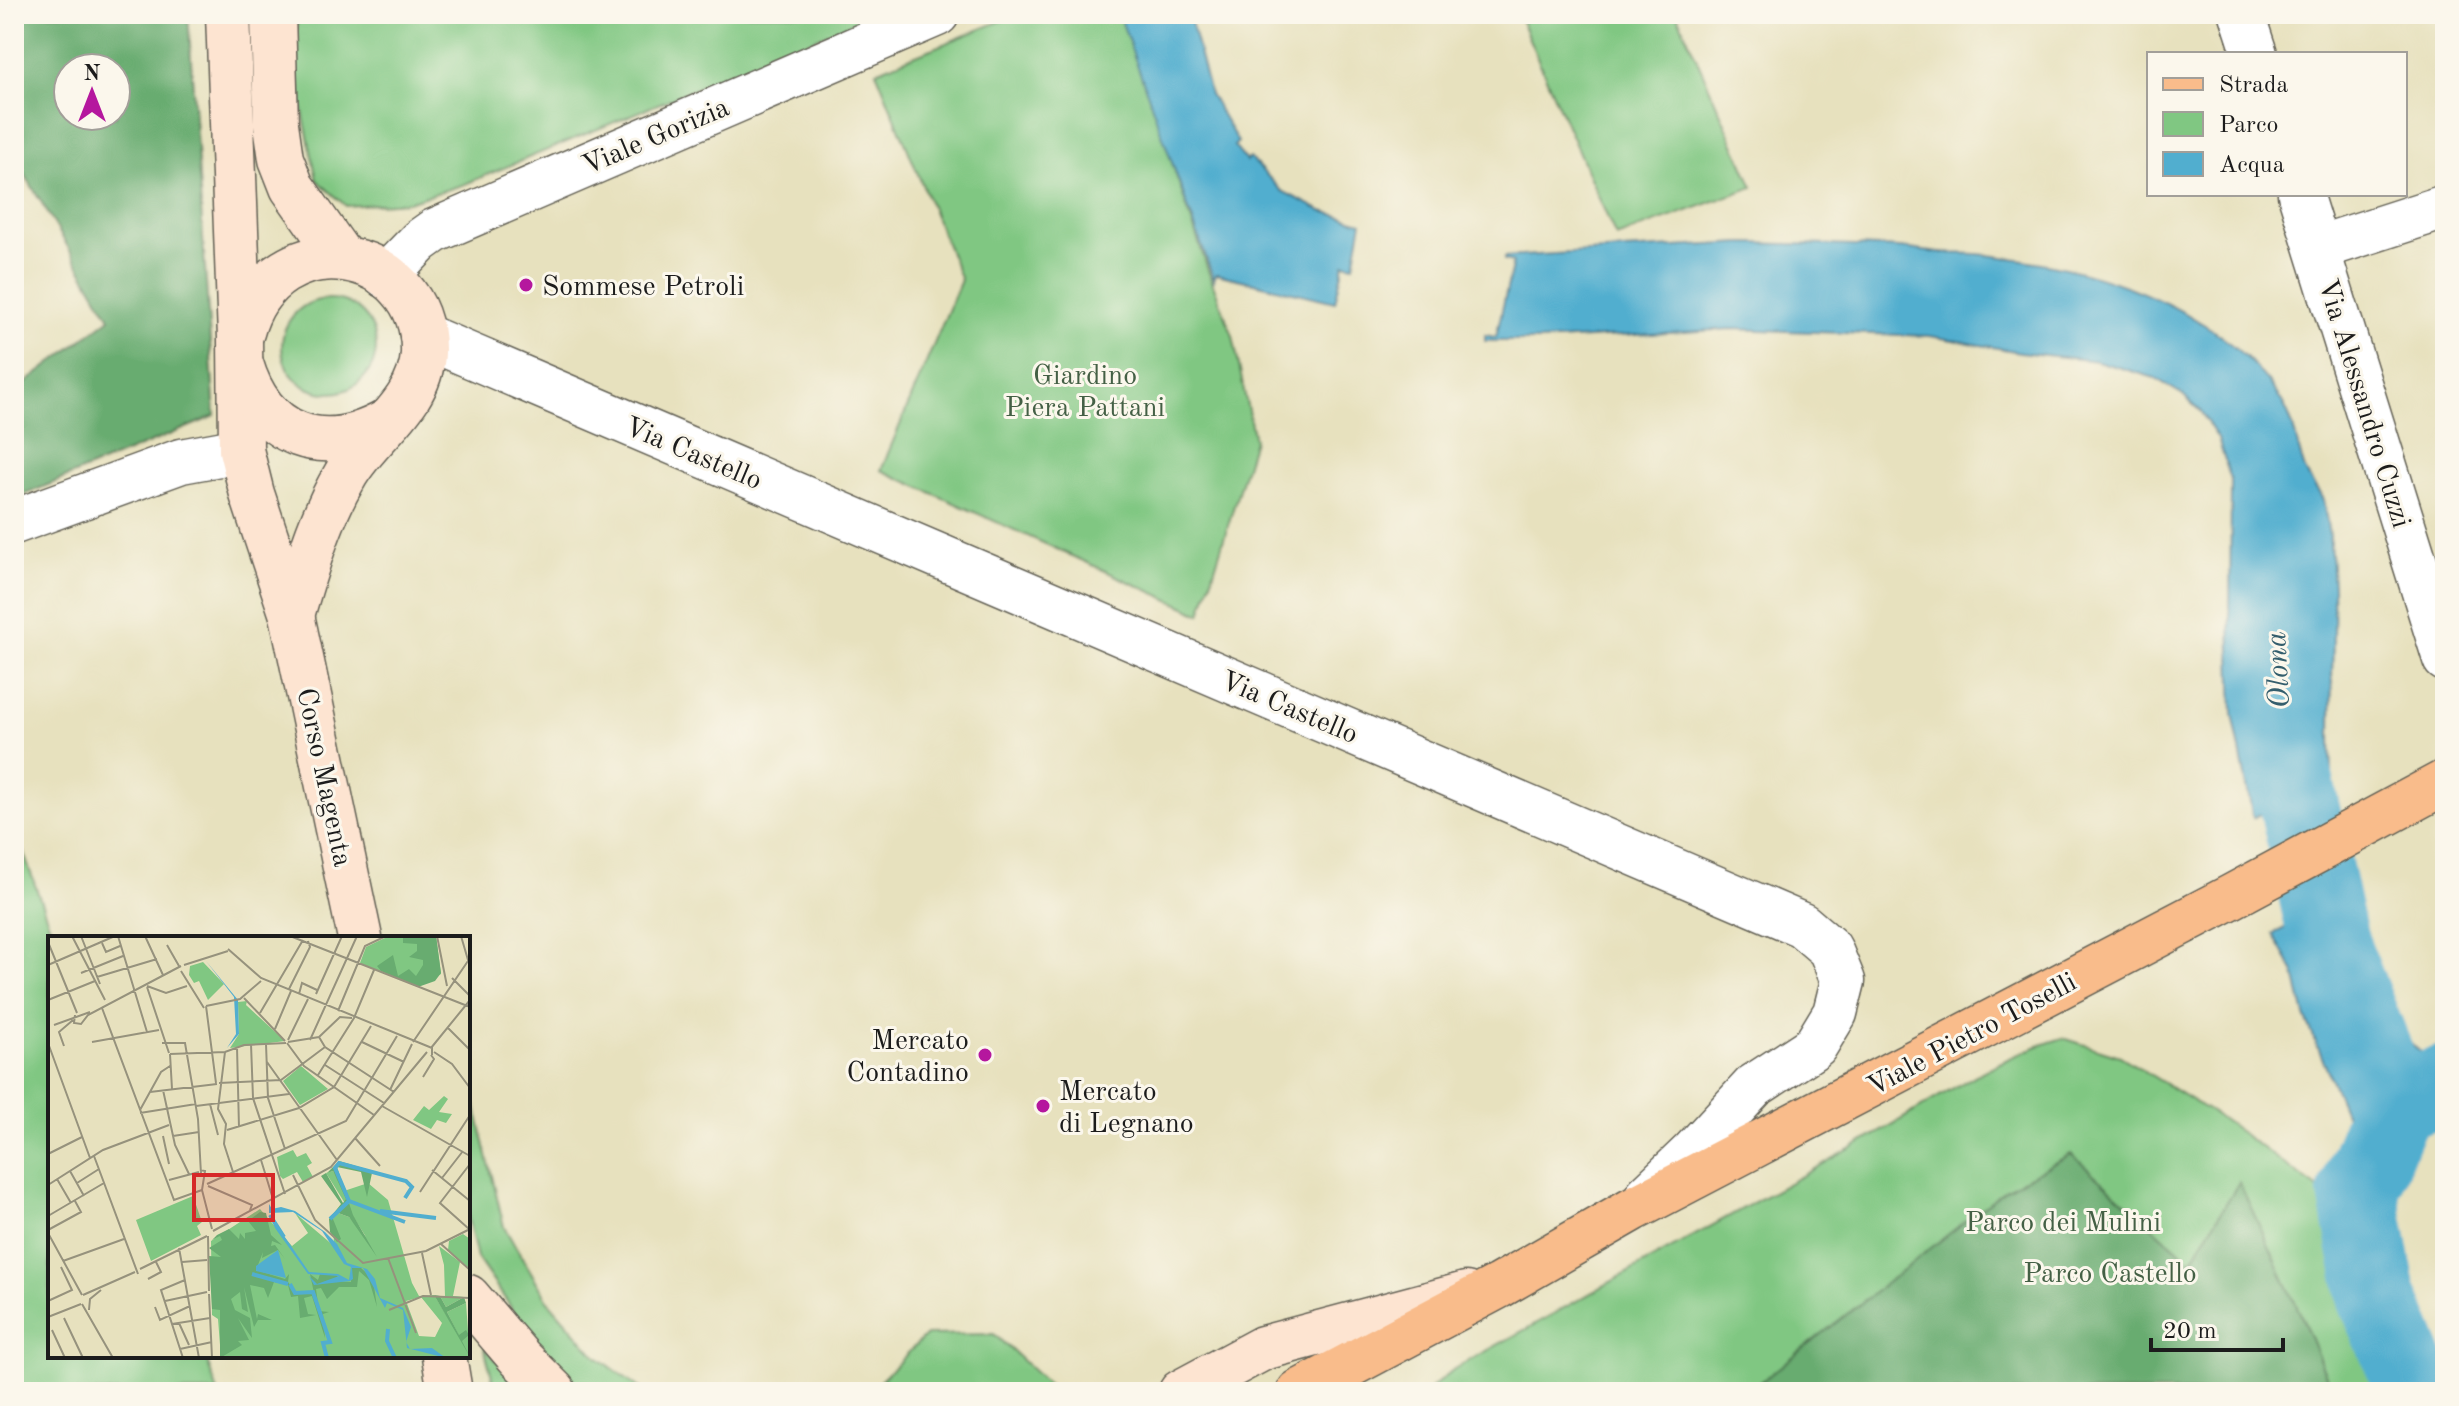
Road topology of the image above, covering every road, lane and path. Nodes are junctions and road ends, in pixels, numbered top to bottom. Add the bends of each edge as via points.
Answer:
1 (228, 14) edge
2 (273, 14) edge
3 (937, 14) edge
4 (2242, 14) edge
5 (2254, 52) edge
6 (2301, 196) edge
7 (2445, 207) edge
8 (2318, 248) junction
9 (342, 258) junction
10 (386, 276) junction
11 (422, 335) junction
12 (240, 351) junction
13 (388, 421) junction
14 (241, 450) junction
15 (14, 522) edge
16 (292, 615) junction
17 (2445, 659) edge
18 (2445, 782) edge
19 (360, 936) edge
20 (1633, 1209) junction
21 (1499, 1286) junction
22 (470, 1300) edge
23 (444, 1358) edge
24 (450, 1392) edge
25 (554, 1392) edge
26 (1181, 1392) edge
27 (1299, 1392) edge

1 - 12 street, Corso Magenta
2 - 9 street via 281,159 292,187
3 - 10 street, Viale Gorizia via 442,227
4 - 5 street
6 - 8 street, Via Alessandro Cuzzi
7 - 8 street
8 - 17 street, Via Alessandro Cuzzi
9 - 10 street, Corso Magenta
9 - 12 street, Corso Magenta via 295,265 274,277 246,316
10 - 11 street, Corso Magenta via 416,313
11 - 13 street, Corso Magenta via 417,383
11 - 20 street, Via Castello via 1802,925 1830,949 1843,981 1835,1013 1815,1046 1754,1086
12 - 13 street, Corso Magenta via 247,386 260,406 298,434 345,439
12 - 14 street, Corso Magenta
13 - 16 street, Corso Magenta via 347,471 321,519
14 - 15 street via 181,461
14 - 16 street, Corso Magenta
16 - 19 street, Corso Magenta
18 - 20 main road, Viale Pietro Toselli
20 - 21 main road, Viale Pietro Toselli
21 - 26 street, Viale Pietro Toselli via 1263,1348
21 - 27 main road, Viale Pietro Toselli
22 - 25 street
23 - 24 street

